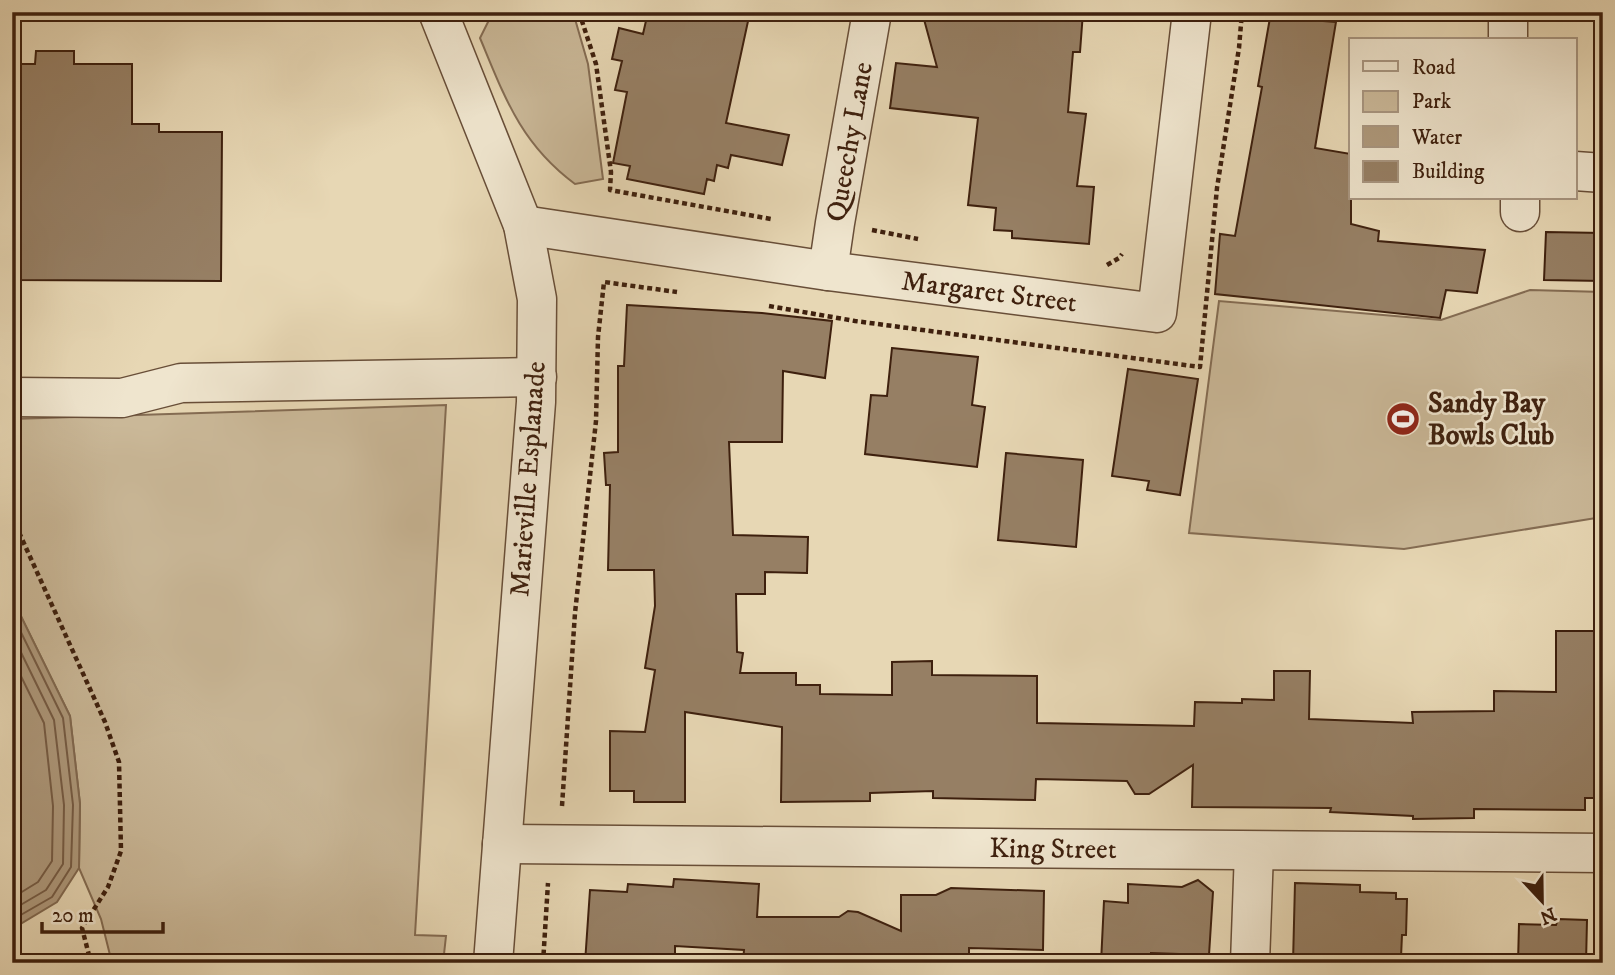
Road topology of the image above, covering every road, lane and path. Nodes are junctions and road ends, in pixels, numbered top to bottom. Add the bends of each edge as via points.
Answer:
1 (438, 12) edge
2 (579, 12) edge
3 (872, 12) edge
4 (1192, 12) edge
5 (1242, 12) edge
6 (1508, 12) edge
7 (1508, 38) edge
8 (1576, 170) edge
9 (1603, 173) edge
10 (772, 219) dead end
11 (523, 225) junction
12 (868, 230) dead end
13 (919, 239) dead end
14 (1124, 251) dead end
15 (1104, 266) dead end
16 (828, 271) junction
17 (680, 293) dead end
18 (769, 306) dead end
19 (537, 377) junction
20 (12, 397) edge
21 (12, 517) edge
22 (502, 844) junction
23 (551, 845) junction
24 (1254, 851) junction
25 (1603, 853) edge
26 (91, 963) edge
27 (493, 963) edge
28 (543, 963) edge
29 (1250, 963) edge

1 - 11 street, Marieville Esplanade
2 - 10 path via 596,64 610,190
3 - 16 street, Queechy Lane
4 - 16 street, Margaret Street via 1157,313
5 - 18 path via 1217,188 1200,368
6 - 7 street
8 - 9 street
11 - 16 street, Margaret Street
11 - 19 street, Marieville Esplanade via 537,299
12 - 13 path
14 - 15 path
17 - 23 path via 604,282 563,801
19 - 20 street via 181,383 122,398
19 - 22 street, Marieville Esplanade
21 - 26 path via 119,762 121,851 108,887 82,928
22 - 23 street, King Street
22 - 27 street, Marieville Esplanade
23 - 24 street, King Street
23 - 28 path
24 - 25 street, King Street
24 - 29 street

